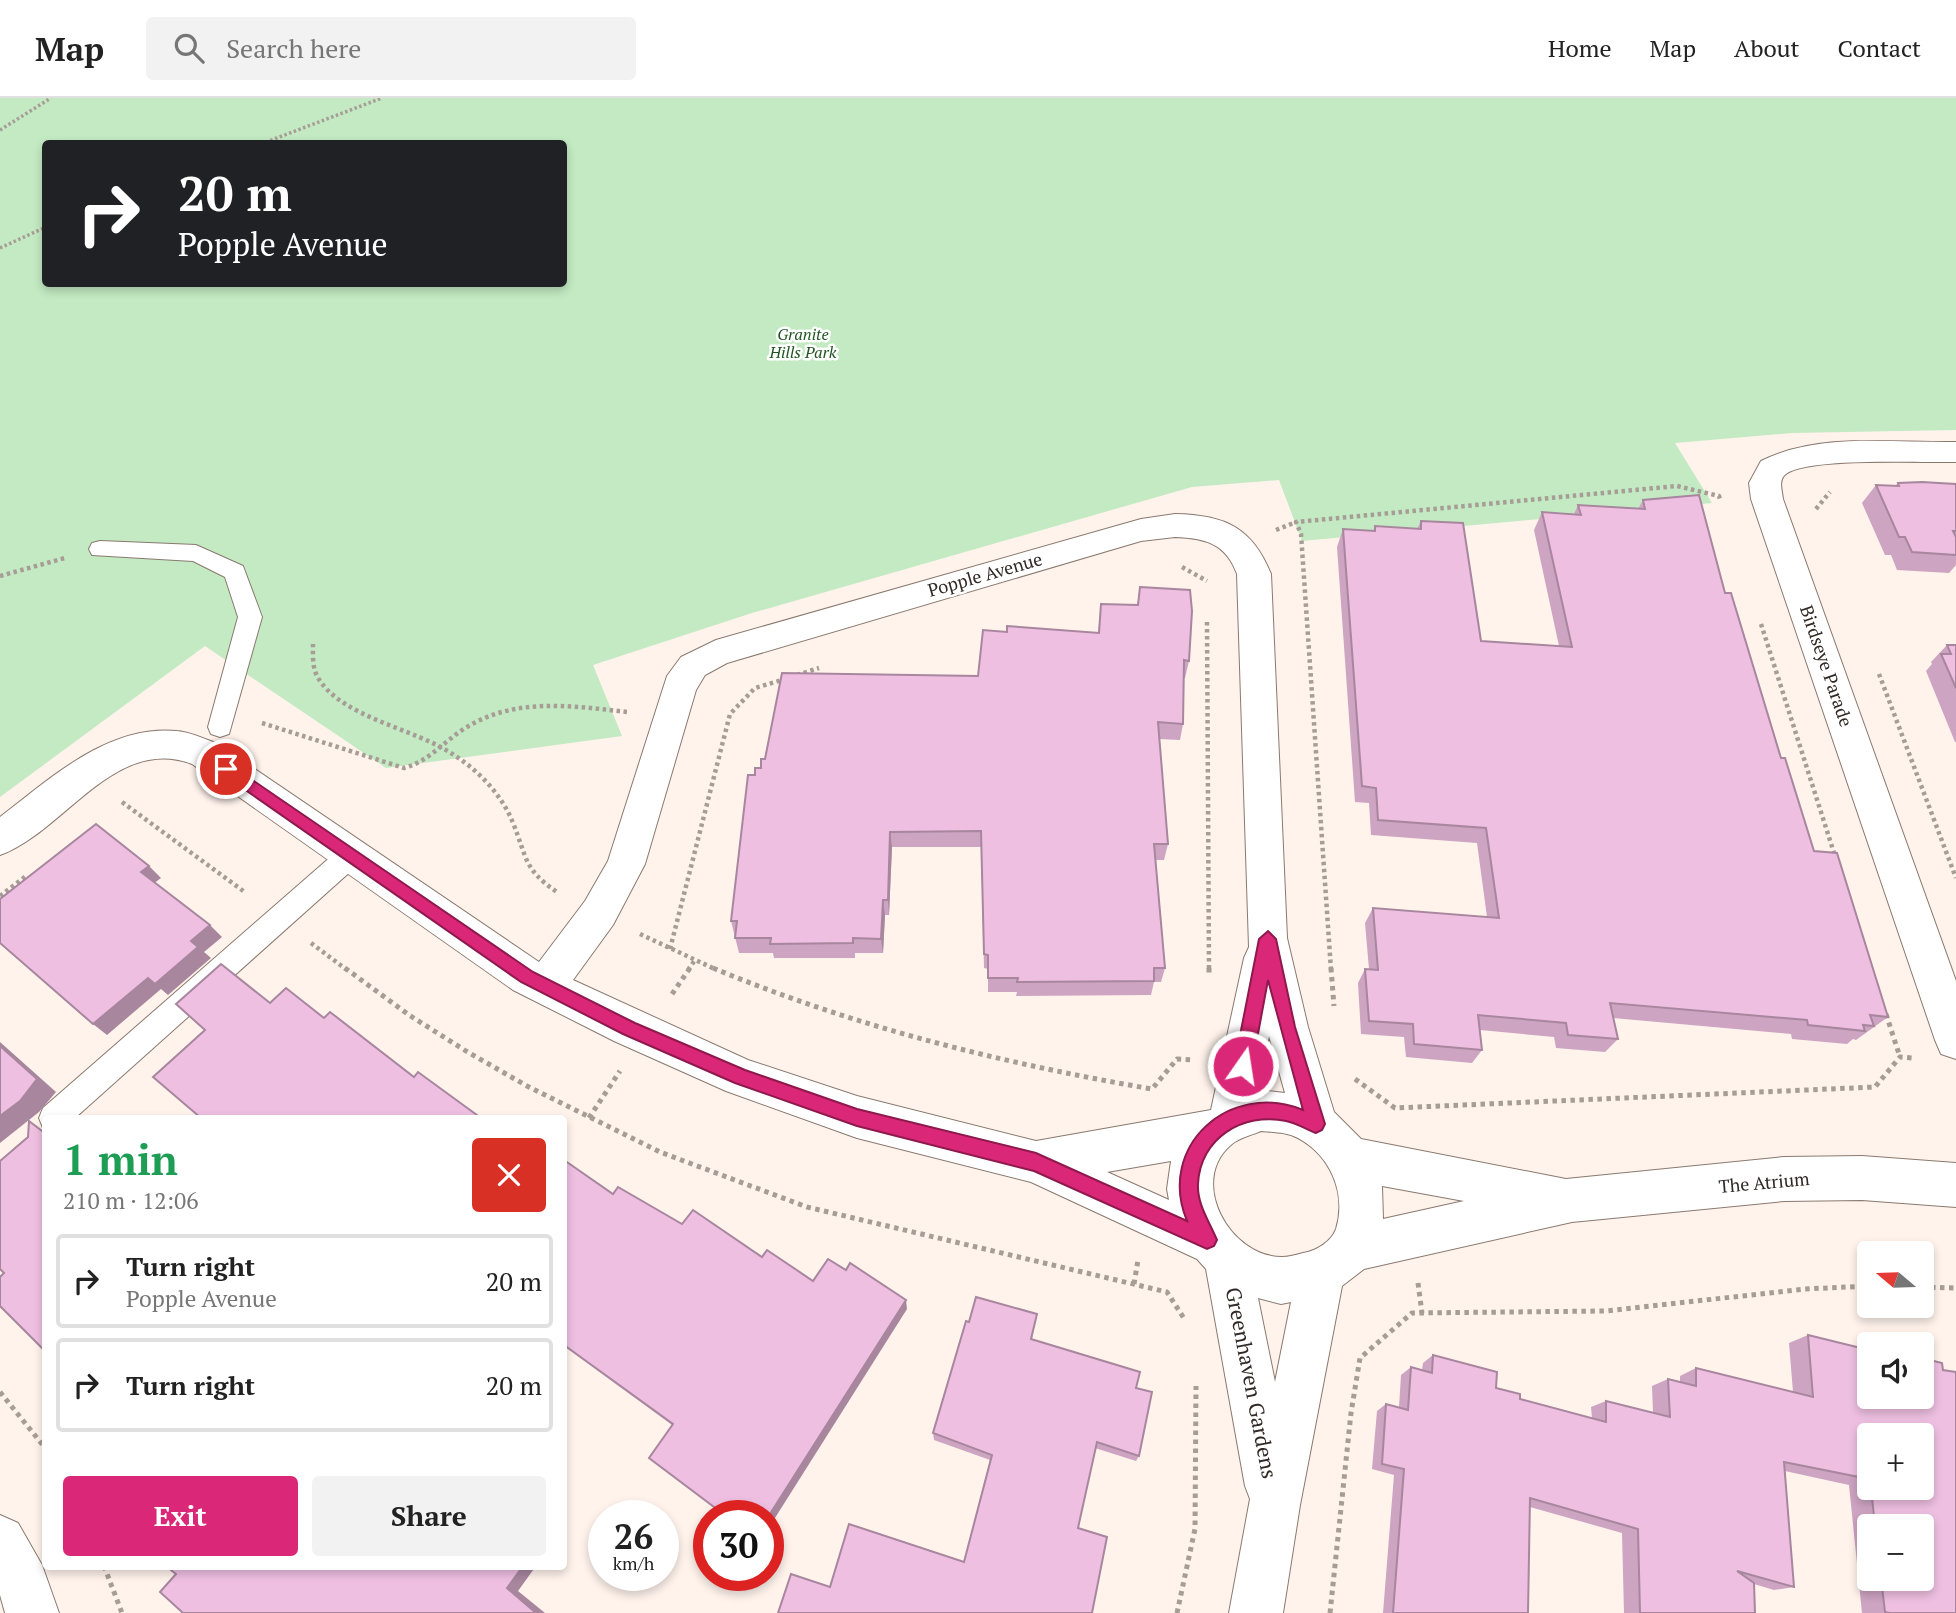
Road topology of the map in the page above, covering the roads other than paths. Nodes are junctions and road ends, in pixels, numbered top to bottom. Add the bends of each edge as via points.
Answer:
1 (1956, 452) edge
2 (100, 549) road end
3 (220, 727) road end
4 (0, 839) edge
5 (351, 855) junction
6 (1268, 939) junction
7 (545, 986) junction
8 (1956, 1040) edge
9 (57, 1115) edge
10 (1316, 1124) junction
11 (1220, 1126) junction
12 (1349, 1158) junction
13 (1036, 1162) junction
14 (1956, 1185) edge
15 (1572, 1200) junction
16 (1217, 1250) junction
17 (1336, 1261) junction
18 (1274, 1505) junction
19 (0, 1541) edge
20 (32, 1613) edge
21 (1256, 1613) edge

1 - 8 street, Birdseye Parade via 1803,456 1772,468 1765,483
2 - 3 lane via 196,554 234,572 250,617
4 - 5 street via 115,757 146,746 178,745 205,754
5 - 7 street
5 - 9 lane
6 - 7 street, Popple Avenue via 1255,582 1245,551 1233,539 1217,530 1179,524 1141,530 698,662 685,675 670,716 626,864 599,913
6 - 10 street, Popple Avenue via 1287,1027
6 - 11 street, Popple Avenue via 1243,1066
7 - 13 street via 741,1077 857,1117
10 - 11 street via 1287,1112 1259,1110
10 - 12 street
11 - 13 street
11 - 16 street via 1194,1157 1189,1185 1194,1214
12 - 15 street, The Atrium
12 - 17 street via 1363,1200 1362,1226
13 - 16 street
14 - 15 street, The Atrium via 1862,1178 1784,1179
15 - 17 street, The Atrium
16 - 17 street via 1253,1275 1282,1281 1309,1278
16 - 18 street, Greenhaven Gardens
17 - 18 street, Greenhaven Gardens
18 - 21 street, Greenhaven Gardens
19 - 20 street via 23,1584

